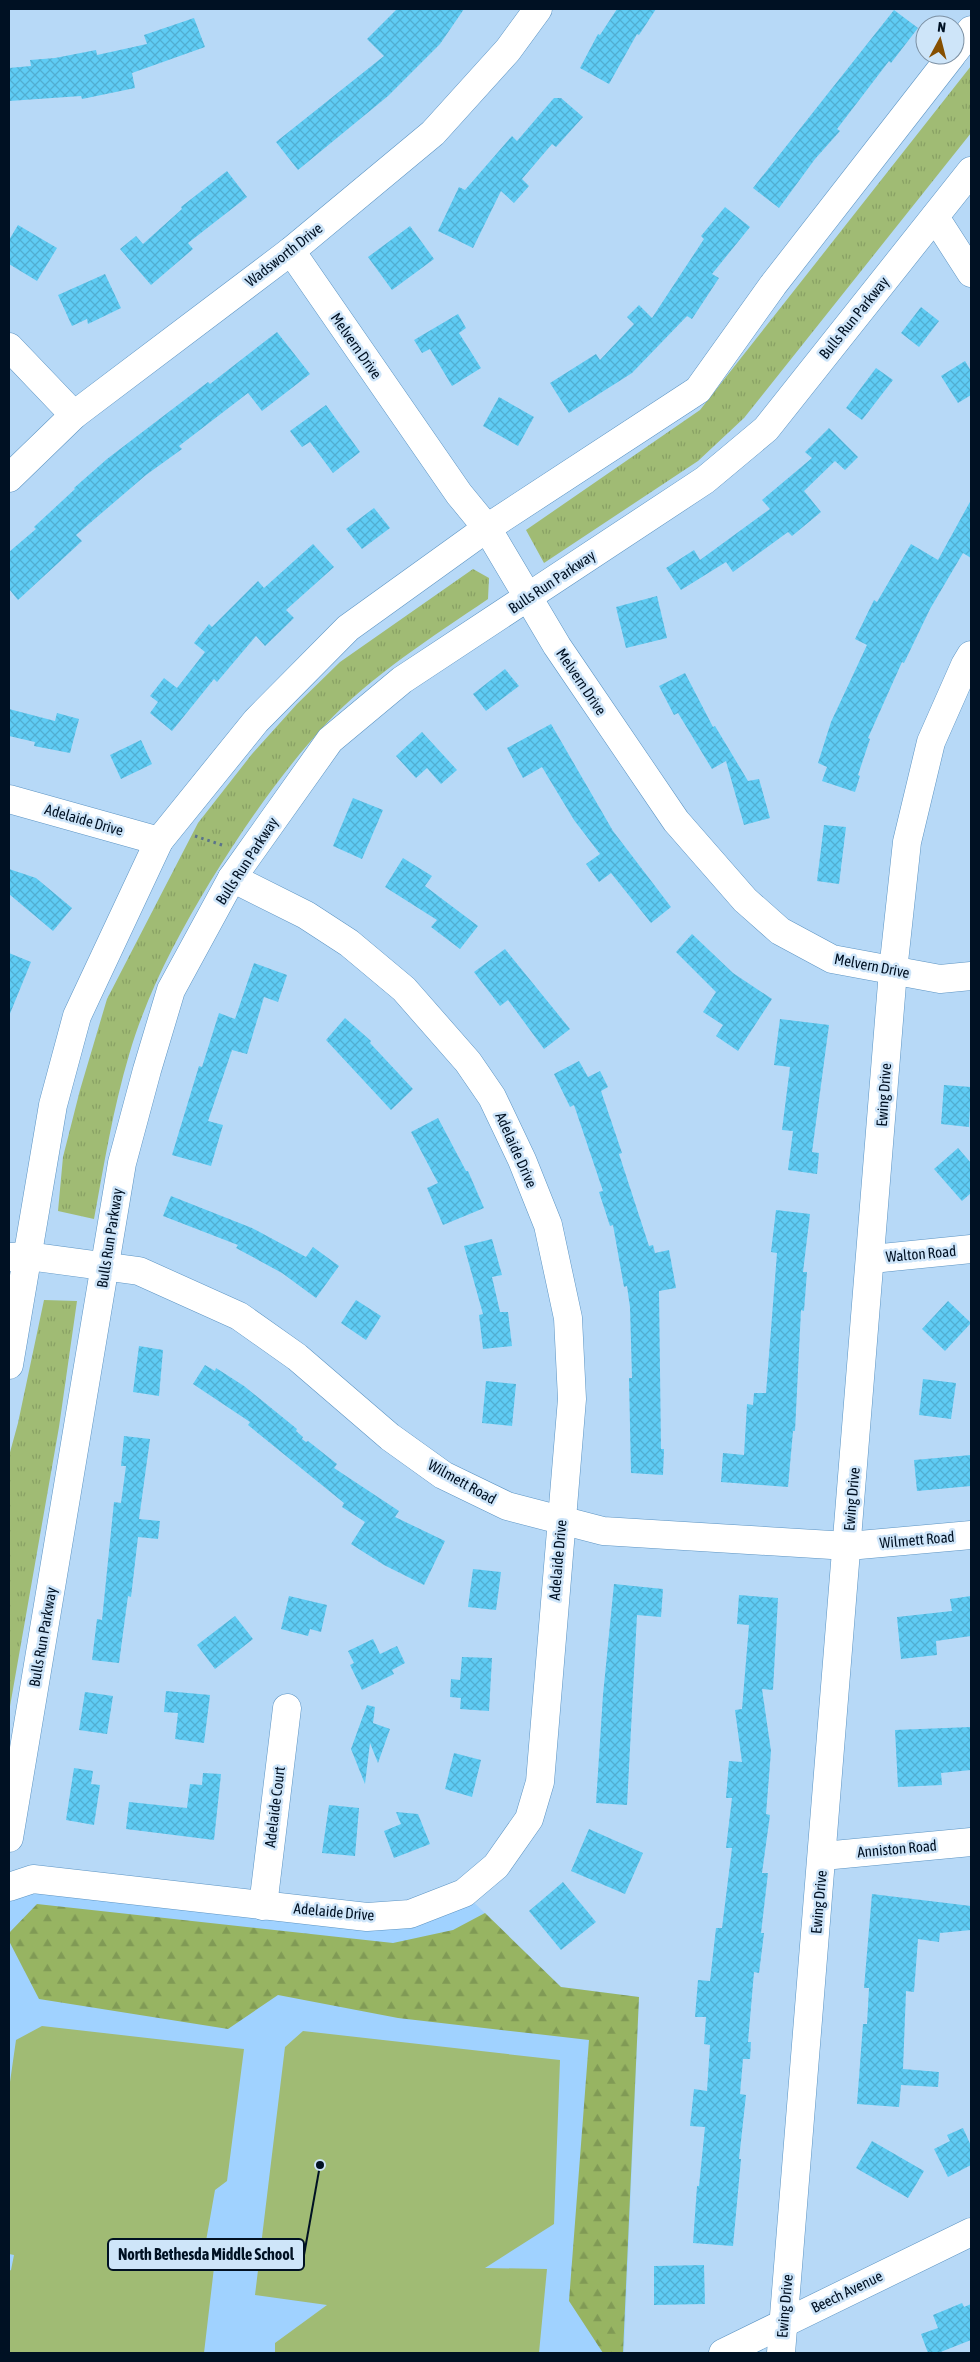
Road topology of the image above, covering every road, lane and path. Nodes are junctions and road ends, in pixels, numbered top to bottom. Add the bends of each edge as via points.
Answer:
1 (538, 9) edge
2 (944, 65) edge
3 (971, 171) edge
4 (935, 217) junction
5 (291, 250) junction
6 (971, 273) edge
7 (9, 347) edge
8 (74, 415) junction
9 (9, 478) edge
10 (487, 528) junction
11 (528, 598) junction
12 (971, 656) edge
13 (9, 799) edge
14 (187, 834) dead end
15 (159, 841) junction
16 (229, 847) dead end
17 (232, 878) junction
18 (893, 972) junction
19 (971, 976) edge
20 (971, 1250) edge
21 (18, 1257) edge
22 (872, 1259) junction
23 (105, 1267) junction
24 (9, 1365) edge
25 (561, 1522) junction
26 (971, 1535) edge
27 (848, 1546) junction
28 (287, 1708) dead end
29 (9, 1838) edge
30 (971, 1842) edge
31 (823, 1856) junction
32 (9, 1887) edge
33 (263, 1906) junction
34 (971, 2232) edge
35 (784, 2322) junction
36 (723, 2353) edge
37 (781, 2353) edge

1 - 5 street, Wadsworth Drive via 508,50 433,133
2 - 10 street via 773,285 698,390
3 - 4 street, Bulls Run Parkway
4 - 6 street
4 - 11 street, Bulls Run Parkway via 766,429 705,480
5 - 8 street, Wadsworth Drive
5 - 10 street, Melvern Drive via 459,494
7 - 8 street
8 - 9 street, Wadsworth Drive
10 - 11 street, Melvern Drive
10 - 15 street via 348,628 256,721
11 - 17 street, Bulls Run Parkway via 402,680 330,740
11 - 18 street, Melvern Drive via 556,646 676,821 745,900 780,932 832,959
12 - 18 street, Ewing Drive via 964,665 931,742 907,842
13 - 15 street, Adelaide Drive
14 - 16 path
15 - 21 street via 77,1016
17 - 23 street, Bulls Run Parkway via 172,990 122,1163
17 - 25 street, Adelaide Drive via 306,915 349,944 404,989 468,1062 492,1097 548,1225 568,1318 572,1399
18 - 19 street, Melvern Drive via 940,979
18 - 22 street, Ewing Drive
20 - 22 street, Walton Road
21 - 23 street, Wilmett Road
21 - 24 street
22 - 27 street, Ewing Drive
23 - 25 street, Wilmett Road via 139,1271 239,1316 297,1357 390,1437 444,1475 507,1506
23 - 29 street, Bulls Run Parkway
25 - 27 street, Wilmett Road via 603,1531
25 - 33 street, Adelaide Drive via 540,1782 529,1819 496,1866 464,1893 410,1914 367,1917
26 - 27 street, Wilmett Road
27 - 31 street, Ewing Drive
28 - 33 street, Adelaide Court
30 - 31 street, Anniston Road
31 - 35 street, Ewing Drive
32 - 33 street, Adelaide Drive via 33,1879
34 - 35 street, Beech Avenue
35 - 36 street, Beech Avenue
35 - 37 street, Ewing Drive

